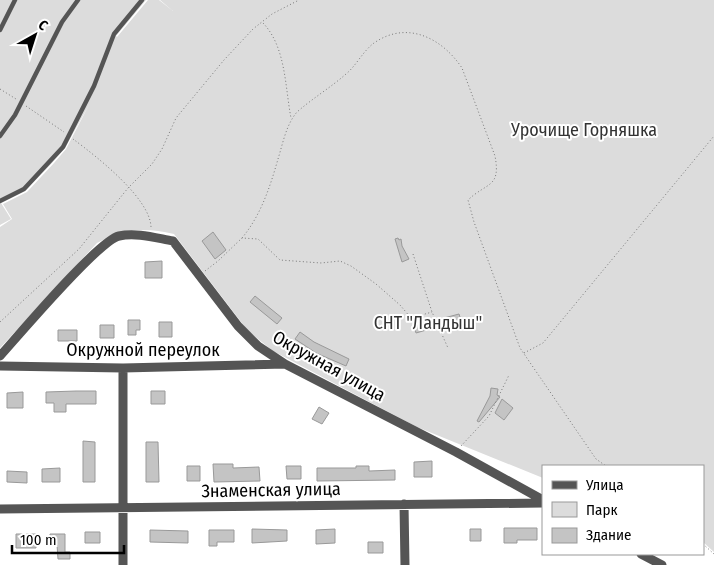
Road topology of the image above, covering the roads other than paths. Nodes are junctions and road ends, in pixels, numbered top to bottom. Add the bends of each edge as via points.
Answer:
1 (15, 0) edge
2 (78, 0) edge
3 (142, 0) edge
4 (0, 30) edge
5 (0, 136) edge
6 (0, 201) edge
7 (0, 356) edge
8 (285, 364) junction
9 (0, 366) edge
10 (123, 368) junction
11 (542, 500) edge
12 (542, 501) edge
13 (404, 504) junction
14 (123, 508) junction
15 (0, 509) edge
16 (643, 555) edge
17 (123, 565) edge
18 (405, 565) edge
19 (662, 565) edge

1 - 4 lane
2 - 5 lane via 62,22 22,103
3 - 6 lane via 114,34 94,86 63,147 24,189
7 - 8 street, Окружная улица via 92,255 118,236 143,235 173,241 238,326 258,346
8 - 10 street, Окружной переулок
8 - 11 street, Окружная улица
9 - 10 street, Окружной переулок
10 - 14 street
12 - 13 street, Знаменская улица
13 - 14 street, Знаменская улица
13 - 18 street
14 - 15 street, Знаменская улица
14 - 17 street
16 - 19 street

